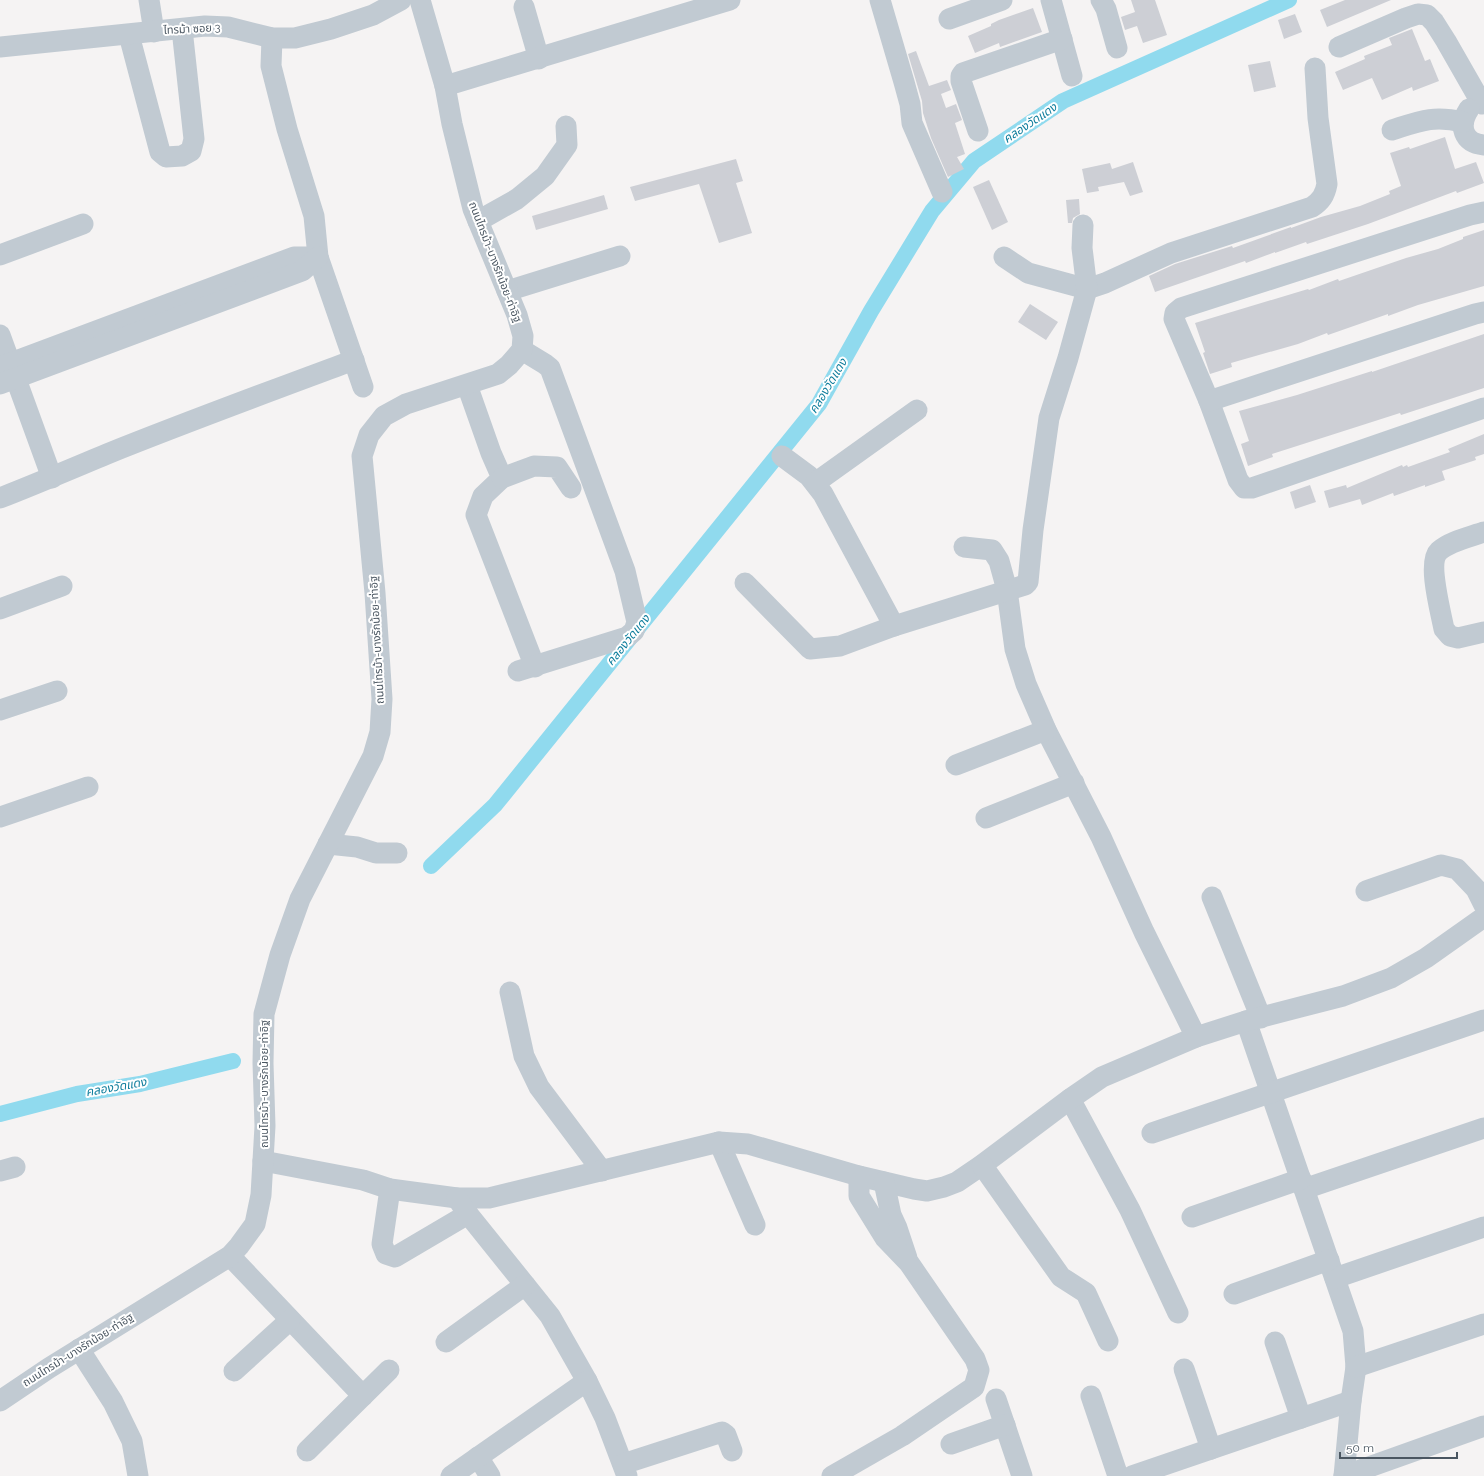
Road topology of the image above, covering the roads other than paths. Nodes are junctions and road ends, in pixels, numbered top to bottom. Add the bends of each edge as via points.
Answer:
1 (149, 0) edge
2 (401, 0) edge
3 (420, 0) edge
4 (730, 0) edge
5 (880, 0) edge
6 (1002, 0) edge
7 (1051, 0) edge
8 (1101, 0) edge
9 (524, 7) dead end
10 (949, 19) dead end
11 (182, 29) junction
12 (154, 32) junction
13 (129, 35) junction
14 (272, 38) junction
15 (1062, 39) junction
16 (0, 47) edge
17 (1339, 47) dead end
18 (1117, 48) dead end
19 (539, 58) junction
20 (1315, 68) dead end
21 (1072, 76) dead end
22 (445, 86) junction
23 (1483, 104) edge
24 (1463, 122) junction
25 (566, 126) dead end
26 (1392, 130) dead end
27 (978, 131) dead end
28 (1484, 145) edge
29 (942, 192) dead end
30 (1484, 212) edge
31 (478, 221) junction
32 (83, 224) dead end
33 (1083, 225) dead end
34 (0, 255) edge
35 (620, 256) dead end
36 (318, 257) junction
37 (1004, 257) dead end
38 (1087, 289) junction
39 (507, 291) junction
40 (1484, 312) edge
41 (0, 335) edge
42 (522, 350) junction
43 (354, 360) junction
44 (7, 373) edge
45 (467, 385) junction
46 (363, 387) dead end
47 (1209, 401) junction
48 (1484, 408) edge
49 (917, 410) dead end
50 (782, 456) dead end
51 (52, 478) junction
52 (502, 478) junction
53 (815, 483) junction
54 (571, 488) dead end
55 (0, 498) edge
56 (1484, 532) edge
57 (964, 547) dead end
58 (745, 583) dead end
59 (62, 586) dead end
60 (1007, 590) junction
61 (0, 609) edge
62 (894, 626) junction
63 (1484, 632) edge
64 (57, 691) dead end
65 (0, 710) edge
66 (1046, 730) junction
67 (956, 765) dead end
68 (1074, 783) junction
69 (88, 787) dead end
70 (0, 817) edge
71 (986, 818) dead end
72 (328, 844) junction
73 (397, 853) dead end
74 (1366, 891) dead end
75 (1212, 897) dead end
76 (1484, 905) edge
77 (1484, 917) edge
78 (510, 992) dead end
79 (1254, 1020) junction
80 (1484, 1020) edge
81 (1196, 1037) junction
82 (1271, 1093) junction
83 (1070, 1099) junction
84 (1484, 1128) edge
85 (1152, 1133) dead end
86 (719, 1142) junction
87 (263, 1161) junction
88 (982, 1165) junction
89 (602, 1172) junction
90 (858, 1176) junction
91 (884, 1182) junction
92 (1302, 1184) junction
93 (390, 1189) junction
94 (462, 1206) junction
95 (1192, 1217) dead end
96 (755, 1225) dead end
97 (1484, 1227) edge
98 (230, 1256) junction
99 (909, 1263) junction
100 (1332, 1269) junction
101 (526, 1285) junction
102 (1234, 1294) dead end
103 (1178, 1313) dead end
104 (290, 1320) junction
105 (1484, 1324) edge
106 (1108, 1341) dead end
107 (446, 1342) dead end
108 (1275, 1342) dead end
109 (79, 1349) junction
110 (1356, 1366) junction
111 (1184, 1369) dead end
112 (389, 1370) dead end
113 (234, 1371) dead end
114 (587, 1381) junction
115 (363, 1396) junction
116 (1091, 1396) dead end
117 (996, 1399) dead end
118 (0, 1401) edge
119 (1351, 1401) junction
120 (1301, 1418) junction
121 (1005, 1425) junction
122 (1484, 1426) edge
123 (951, 1444) dead end
124 (1211, 1449) junction
125 (307, 1451) dead end
126 (732, 1452) dead end
127 (478, 1457) junction
128 (625, 1470) edge
129 (138, 1476) edge
130 (451, 1476) edge
131 (490, 1476) edge
132 (832, 1476) edge
133 (1022, 1476) edge
134 (1118, 1476) edge
135 (1132, 1476) edge
136 (1344, 1476) edge

1 - 12 street
2 - 14 street, ไทรม้า ซอย 3 via 373,15 332,29 295,38
3 - 22 street, ถนนไทรม้า-บางรักน้อย-ท่าอิฐ
4 - 19 street
5 - 29 street via 910,104 912,123
6 - 10 street
7 - 15 street
8 - 18 street
9 - 19 street
11 - 12 street, ไทรม้า ซอย 3
11 - 13 street via 194,140 191,151 182,156 166,157 160,152
11 - 14 street, ไทรม้า ซอย 3 via 228,27
12 - 13 street, ไทรม้า ซอย 3
13 - 16 street, ไทรม้า ซอย 3
14 - 36 street via 271,66 314,216
15 - 21 street
15 - 27 street via 960,76
17 - 23 street via 1406,18 1418,14 1427,15 1446,41
19 - 22 street
20 - 38 street via 1318,118 1327,184 1320,202 1312,208 1171,252
22 - 31 street, ถนนไทรม้า-บางรักน้อย-ท่าอิฐ via 452,124
23 - 24 street via 1469,109
24 - 26 street via 1437,118
24 - 28 street via 1468,138 1472,142
25 - 31 street via 567,145 545,176 517,199
30 - 47 street via 1180,308 1175,313 1174,320
31 - 39 street, ถนนไทรม้า-บางรักน้อย-ท่าอิฐ
32 - 34 street
33 - 38 street via 1082,248
35 - 39 street
36 - 43 street
36 - 44 street via 294,257
37 - 38 street via 1028,273
38 - 60 street via 1050,418 1028,582
39 - 42 street, ถนนไทรม้า-บางรักน้อย-ท่าอิฐ via 523,336
40 - 47 street
41 - 44 street
42 - 45 street, ถนนไทรม้า-บางรักน้อย-ท่าอิฐ via 498,374
42 - 52 street via 550,368 625,571 637,622 634,631 627,637 526,669 476,515 482,496
43 - 46 street
43 - 51 street via 107,454
44 - 51 street
45 - 52 street
45 - 72 street, ถนนไทรม้า-บางรักน้อย-ท่าอิฐ via 406,404 384,416 369,435 362,456 382,699 380,732 373,756
47 - 48 street via 1238,480 1244,488 1252,488
49 - 53 street
50 - 53 street
51 - 55 street
52 - 54 street via 534,466 557,467
53 - 62 street
56 - 63 street via 1438,551 1434,557 1433,569 1444,629 1450,636 1458,638
57 - 60 street via 992,550 999,561
58 - 62 street via 810,649 840,646
59 - 61 street
60 - 62 street
60 - 66 street via 1015,649 1026,684
64 - 65 street
66 - 67 street
66 - 68 street
68 - 71 street
68 - 81 street
69 - 70 street
72 - 73 street via 358,847 376,853
72 - 87 street, ถนนไทรม้า-บางรักน้อย-ท่าอิฐ via 300,899 280,955 264,1014
74 - 76 street via 1441,865 1457,868 1476,889
75 - 79 street
77 - 79 street via 1426,958 1391,978 1343,996
78 - 89 street via 524,1056 538,1087
79 - 81 street
79 - 82 street
80 - 82 street
81 - 83 street via 1102,1077
82 - 85 street
82 - 92 street
83 - 88 street
83 - 103 street via 1130,1210
84 - 92 street
86 - 89 street
86 - 90 street via 748,1144
86 - 96 street
87 - 93 street via 363,1180
87 - 98 street, ถนนไทรม้า-บางรักน้อย-ท่าอิฐ via 261,1195 255,1224
88 - 91 street via 957,1182 927,1191
88 - 106 street via 1061,1277 1086,1293
89 - 94 street
90 - 91 street
90 - 99 street via 859,1196 885,1238
91 - 99 street via 891,1215
92 - 95 street
92 - 100 street
93 - 94 street
93 - 94 street via 382,1244 386,1254 394,1257
94 - 101 street
97 - 100 street
98 - 104 street
98 - 109 street, ถนนไทรม้า-บางรักน้อย-ท่าอิฐ
99 - 132 street via 975,1359 978,1370 974,1387 902,1436
100 - 102 street
100 - 110 street via 1353,1331
101 - 107 street
101 - 114 street via 550,1316
104 - 113 street
104 - 115 street
105 - 110 street
108 - 120 street
109 - 118 street, ถนนไทรม้า-บางรักน้อย-ท่าอิฐ
109 - 129 street via 113,1402 132,1441
110 - 119 street
111 - 124 street
112 - 115 street
114 - 127 street
114 - 128 street via 605,1418
115 - 125 street
116 - 134 street
117 - 121 street
119 - 120 street
119 - 136 street
120 - 124 street
121 - 123 street
121 - 133 street
122 - 136 street
124 - 135 street
126 - 128 street via 726,1435 722,1432
127 - 130 street
127 - 131 street

